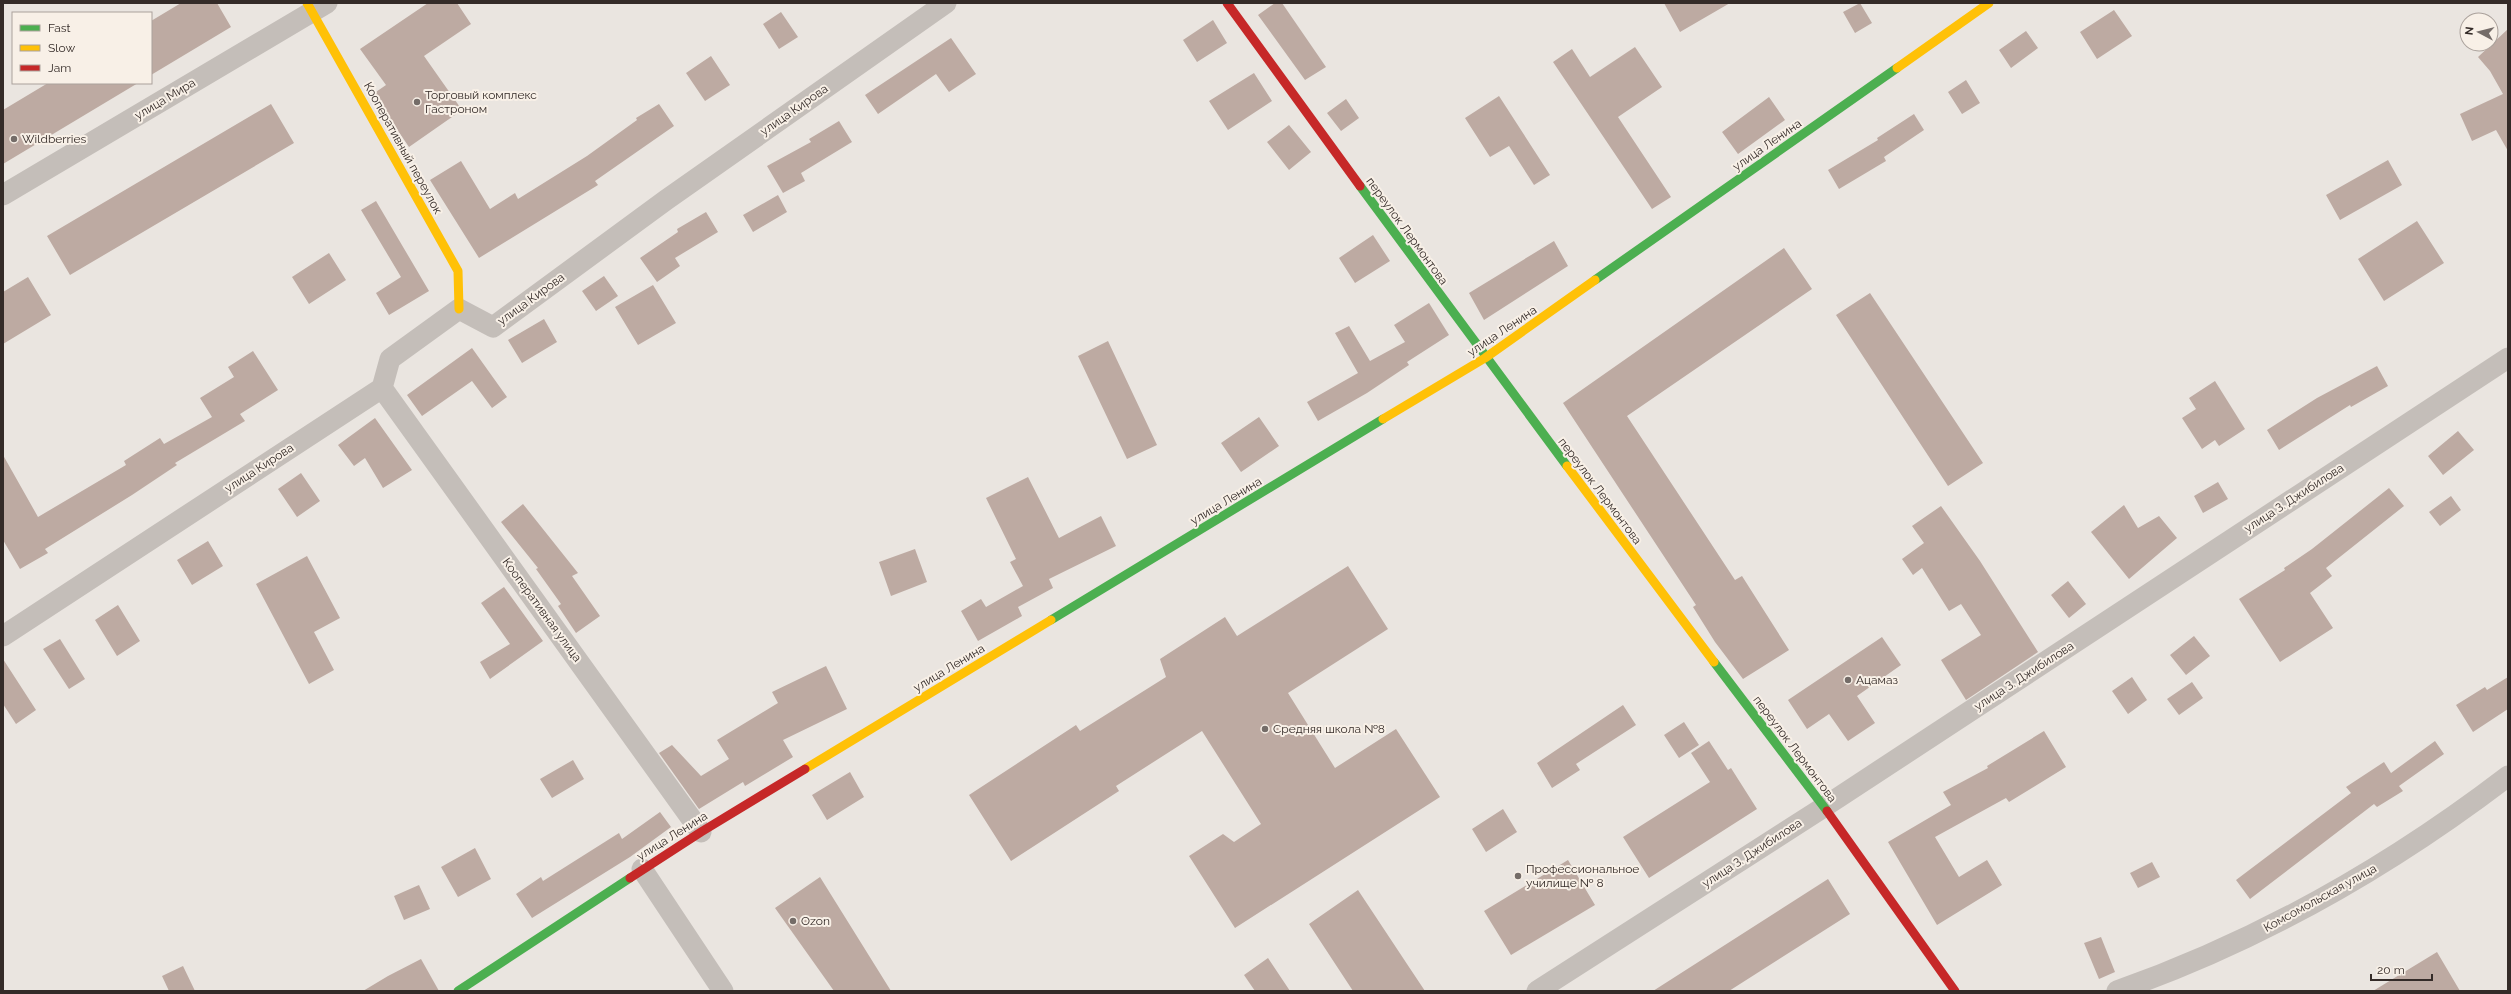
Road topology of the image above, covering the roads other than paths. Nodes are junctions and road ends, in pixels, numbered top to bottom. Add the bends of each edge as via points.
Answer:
1 (946, 3) edge
2 (1227, 3) edge
3 (1989, 3) edge
4 (316, 6) edge
5 (3, 194) edge
6 (459, 309) junction
7 (1485, 358) junction
8 (2508, 358) edge
9 (382, 388) junction
10 (3, 636) edge
11 (2508, 776) edge
12 (1824, 807) junction
13 (701, 832) junction
14 (642, 869) junction
15 (458, 991) edge
16 (723, 991) edge
17 (1537, 991) edge
18 (1956, 991) edge
19 (2117, 991) edge

1 - 6 street, улица Кирова via 666,200 493,327
2 - 7 street, переулок Лермонтова
3 - 7 street, улица Ленина
4 - 5 street, улица Мира
4 - 6 street, Кооперативный переулок via 458,271
6 - 9 street via 390,359
7 - 12 street, переулок Лермонтова
7 - 13 street, улица Ленина
8 - 12 street, улица З. Джибилова
9 - 10 street, улица Кирова
9 - 13 street, Кооперативная улица
11 - 19 street, Комсомольская улица via 2456,815 2344,888 2249,937
12 - 17 street, улица З. Джибилова
12 - 18 street, переулок Лермонтова
13 - 14 street, улица Ленина
14 - 15 street, улица Ленина
14 - 16 street

